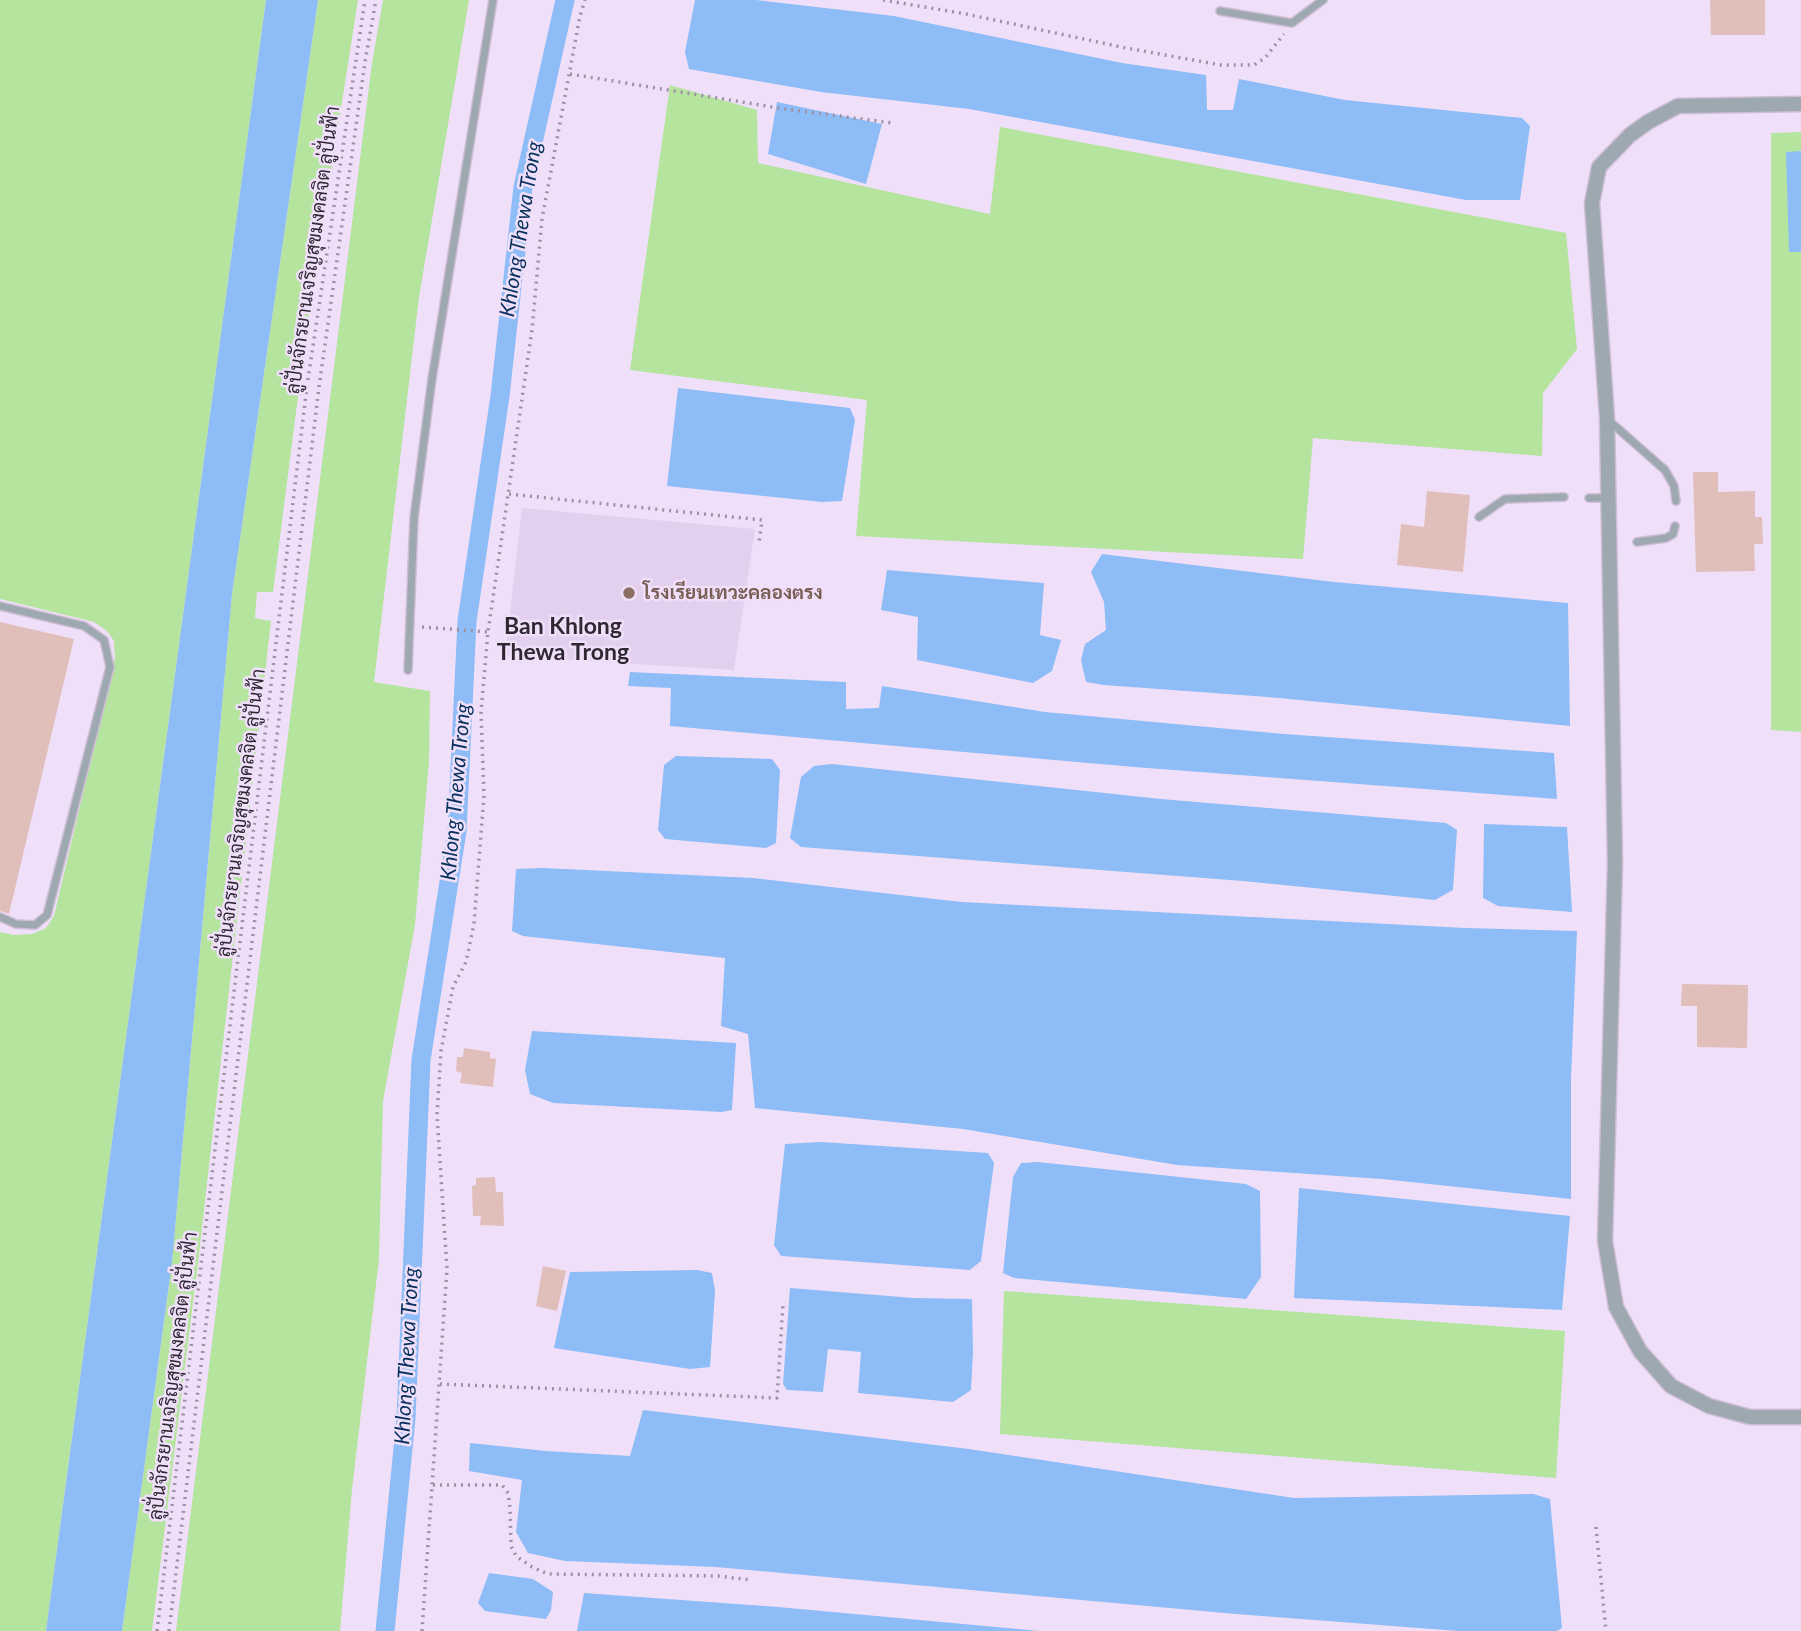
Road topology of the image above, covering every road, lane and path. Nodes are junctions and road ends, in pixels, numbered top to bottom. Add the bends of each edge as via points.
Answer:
1 (365, 0) edge
2 (376, 0) edge
3 (493, 0) edge
4 (585, 0) edge
5 (883, 0) edge
6 (1323, 0) edge
7 (1220, 11) dead end
8 (1292, 23) junction
9 (570, 74) junction
10 (1801, 104) edge
11 (893, 123) dead end
12 (1607, 418) junction
13 (509, 494) junction
14 (1564, 497) dead end
15 (1589, 498) dead end
16 (1608, 498) junction
17 (1676, 501) dead end
18 (1479, 517) dead end
19 (1675, 526) dead end
20 (1637, 542) dead end
21 (759, 543) dead end
22 (0, 606) edge
23 (433, 627) dead end
24 (488, 632) junction
25 (408, 670) dead end
26 (0, 917) edge
27 (783, 1304) dead end
28 (440, 1384) junction
29 (1801, 1417) edge
30 (433, 1485) junction
31 (1596, 1527) dead end
32 (751, 1580) dead end
33 (157, 1631) edge
34 (169, 1631) edge
35 (422, 1631) edge
36 (1606, 1631) edge

1 - 33 path, ลู่ปั่นจักรยานเจริญสุขมงคลจิต ลู่ปั่นฟ้า via 307,386
2 - 34 path via 319,387
3 - 25 lane via 414,518
4 - 9 path
5 - 8 path via 1174,58 1242,66 1265,58
6 - 8 lane
7 - 8 lane
9 - 11 path
9 - 13 path via 542,219
10 - 12 street via 1678,107 1630,135 1599,167 1592,203
12 - 16 street
12 - 17 lane via 1665,470
13 - 21 path via 762,520
13 - 24 path
14 - 18 lane via 1505,499
15 - 16 lane
16 - 29 street via 1615,862 1605,1241 1616,1307 1640,1351 1671,1386 1709,1406 1750,1417
19 - 20 lane via 1666,538
22 - 26 lane via 84,626 104,640 110,667 47,915 35,925
23 - 24 path
24 - 28 path via 481,712 484,795 474,924 466,962 453,987 441,1051 437,1115 447,1269
27 - 28 path via 777,1398
28 - 30 path
30 - 32 path via 502,1485 508,1493 511,1546 516,1556 548,1574
30 - 35 path
31 - 36 path

